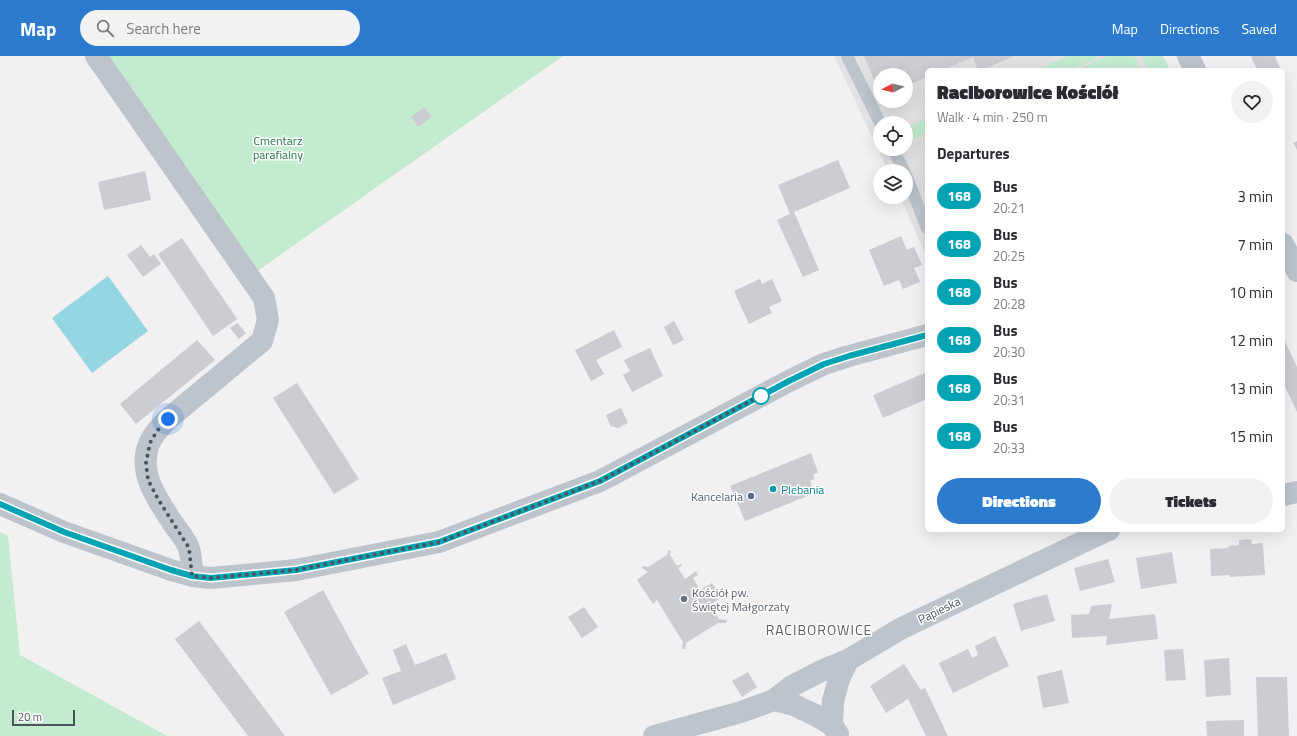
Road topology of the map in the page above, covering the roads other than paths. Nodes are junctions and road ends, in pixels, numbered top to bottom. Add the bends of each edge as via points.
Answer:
1 (96, 56) edge
2 (847, 56) edge
3 (1188, 56) edge
4 (1194, 68) edge
5 (877, 116) edge
6 (913, 193) edge
7 (925, 223) edge
8 (1285, 248) edge
9 (1297, 271) edge
10 (925, 336) edge
11 (1297, 492) edge
12 (1285, 495) edge
13 (0, 504) edge
14 (1103, 532) edge
15 (192, 576) junction
16 (848, 660) junction
17 (774, 700) junction
18 (836, 730) edge
19 (654, 736) edge

1 - 15 street via 264,298 267,312 268,320 262,341 168,419 157,431 146,454 148,480 189,548
2 - 5 lane
3 - 4 street
6 - 7 lane
8 - 9 street
10 - 15 street via 824,364 600,481 439,542 296,570 211,578
11 - 12 street
13 - 15 street via 64,532
14 - 16 street, Papieska via 902,628
16 - 17 street, Papieska via 792,686
16 - 18 street via 833,701
17 - 18 street via 794,705 818,716
17 - 19 street, Papieska via 741,712

